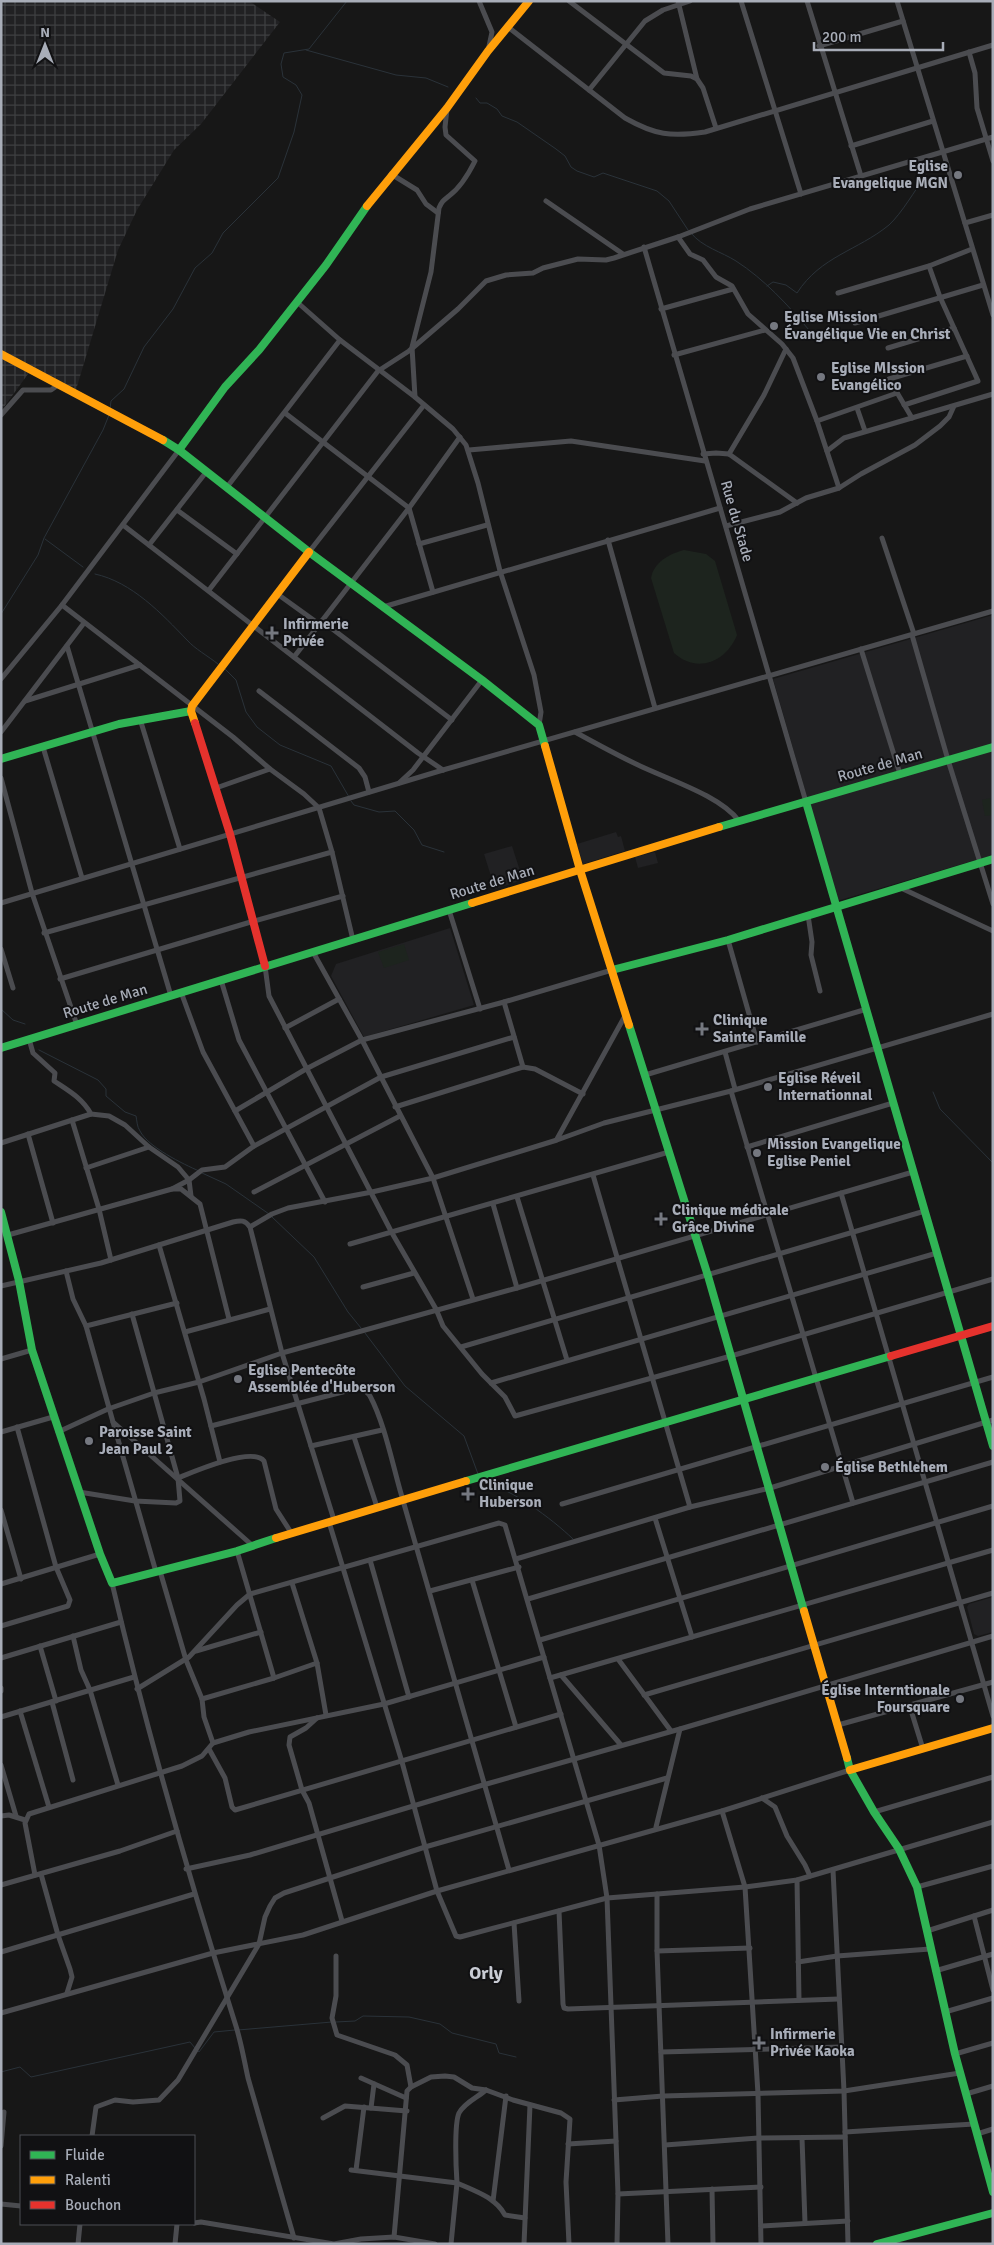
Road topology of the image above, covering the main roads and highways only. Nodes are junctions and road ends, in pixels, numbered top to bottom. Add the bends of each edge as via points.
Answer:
1 (528, 1) edge
2 (1, 354) edge
3 (179, 450) junction
4 (309, 552) junction
5 (192, 708) junction
6 (993, 747) edge
7 (1, 759) edge
8 (806, 802) junction
9 (993, 859) edge
10 (580, 870) junction
11 (836, 907) junction
12 (265, 966) junction
13 (612, 970) junction
14 (1, 1048) edge
15 (1, 1212) edge
16 (993, 1326) edge
17 (961, 1336) junction
18 (744, 1399) junction
19 (989, 1421) edge
20 (993, 1446) edge
21 (993, 1728) edge
22 (850, 1770) junction
23 (990, 2174) edge
24 (993, 2192) edge
25 (993, 2213) edge
26 (877, 2244) edge

1 - 3 main road via 355,221 326,265 225,387
2 - 3 main road
3 - 4 main road
4 - 5 main road
4 - 10 main road via 539,726
5 - 7 main road via 140,719
5 - 12 main road
6 - 8 main road, Route de Man
8 - 10 main road, Route de Man
8 - 11 main road
9 - 11 main road
10 - 12 main road, Route de Man
10 - 13 main road
11 - 13 main road via 728,940
11 - 17 main road
12 - 14 main road, Route de Man
13 - 18 main road
15 - 18 main road via 32,1350 52,1417 112,1583 237,1551
16 - 17 main road
17 - 18 main road
17 - 19 main road
18 - 22 main road
19 - 20 main road
21 - 22 main road
22 - 23 main road via 899,1848 917,1887 955,2054
23 - 24 main road
25 - 26 main road

